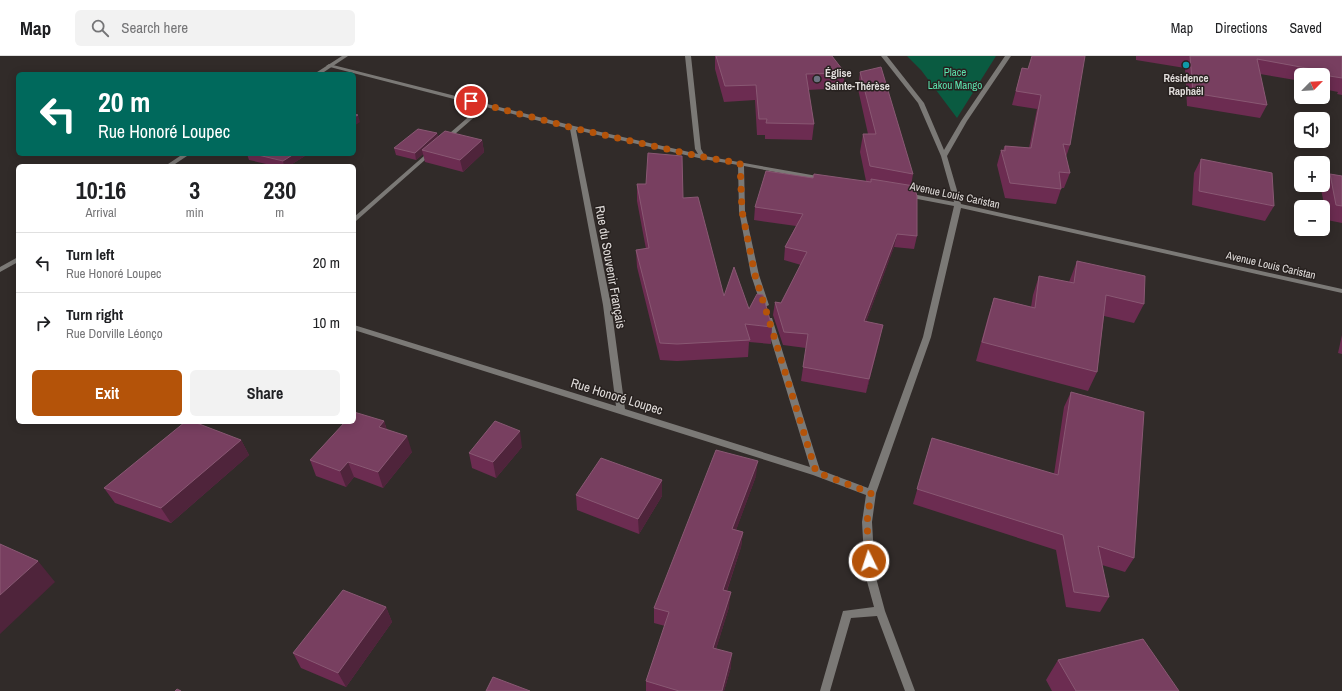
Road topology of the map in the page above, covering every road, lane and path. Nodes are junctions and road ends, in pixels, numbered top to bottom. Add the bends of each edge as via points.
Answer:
1 (345, 56) edge
2 (688, 56) edge
3 (884, 56) edge
4 (1008, 56) edge
5 (329, 66) junction
6 (320, 72) edge
7 (353, 72) edge
8 (356, 73) edge
9 (485, 105) junction
10 (573, 128) junction
11 (184, 156) edge
12 (944, 156) junction
13 (703, 157) junction
14 (740, 163) junction
15 (171, 164) edge
16 (834, 181) edge
17 (896, 193) edge
18 (958, 205) junction
19 (356, 218) edge
20 (16, 259) edge
21 (0, 270) edge
22 (1342, 291) edge
23 (356, 329) edge
24 (621, 410) junction
25 (816, 472) junction
26 (871, 493) junction
27 (880, 611) junction
28 (825, 691) edge
29 (910, 691) edge

1 - 5 street
2 - 13 street via 698,149
3 - 12 street via 921,103
4 - 12 street via 964,121
5 - 6 street
5 - 7 street
8 - 9 street
9 - 10 street
9 - 19 street
10 - 13 street
10 - 24 street, Rue du Souvenir Français via 607,305
11 - 15 street
12 - 18 street
13 - 14 street
14 - 16 street
14 - 25 street via 742,211 755,275
17 - 18 street, Avenue Louis Caristan
18 - 22 street, Avenue Louis Caristan
18 - 26 street via 927,337
20 - 21 street
23 - 24 street, Rue Honoré Loupec
24 - 25 street, Rue Honoré Loupec
25 - 26 street, Rue Honoré Loupec
26 - 27 street via 867,522 870,574
27 - 28 street via 847,614
27 - 29 street

